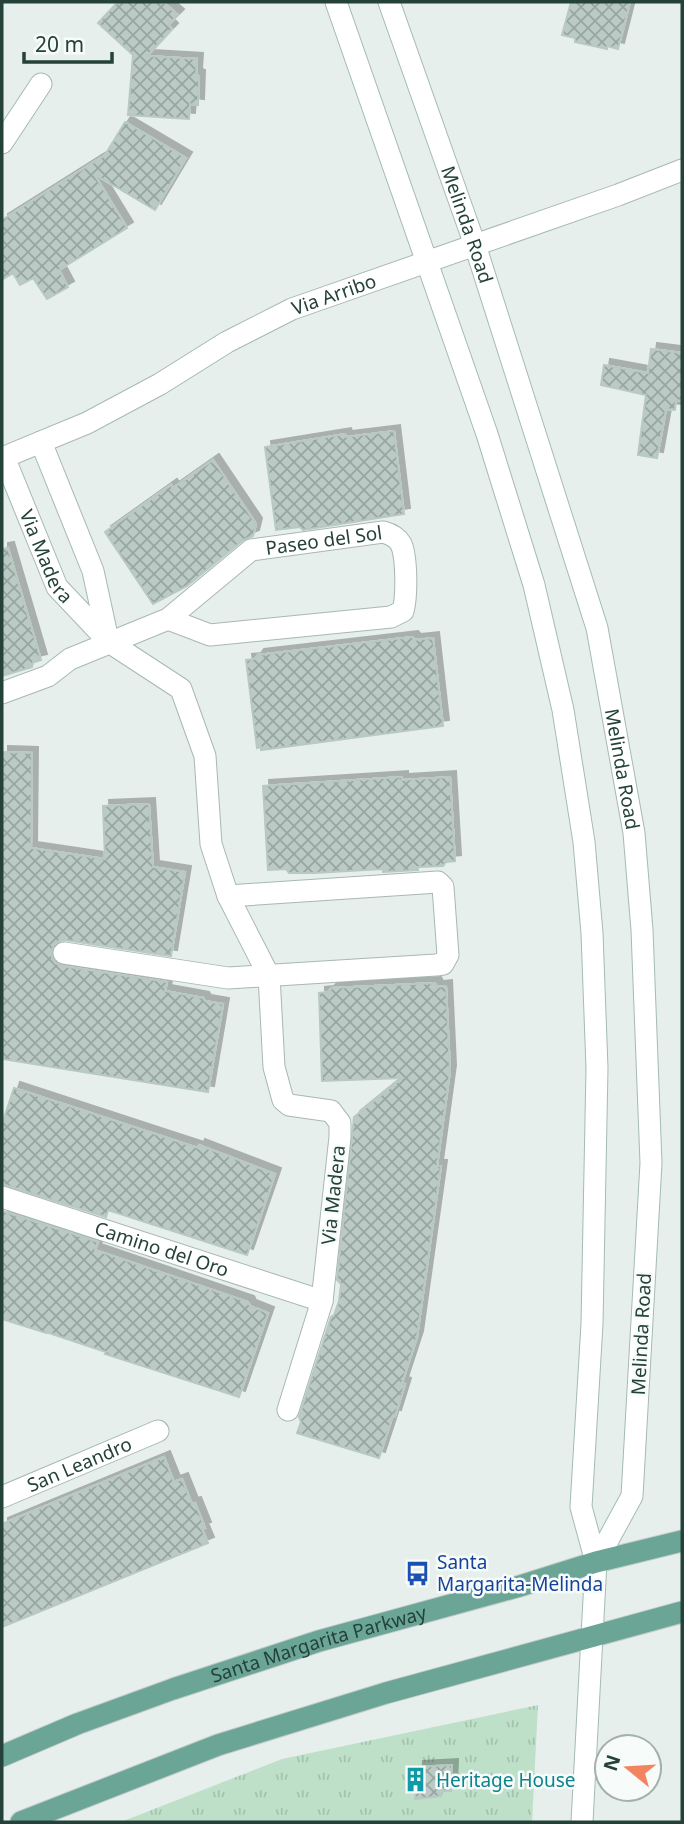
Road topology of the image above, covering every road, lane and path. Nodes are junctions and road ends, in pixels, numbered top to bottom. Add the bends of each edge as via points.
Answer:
1 (336, 2) edge
2 (389, 2) edge
3 (41, 85) dead end
4 (2, 143) edge
5 (682, 170) edge
6 (475, 244) junction
7 (426, 261) junction
8 (41, 442) junction
9 (3, 457) edge
10 (168, 619) junction
11 (109, 642) junction
12 (2, 693) edge
13 (228, 896) junction
14 (64, 953) dead end
15 (269, 976) junction
16 (2, 1197) edge
17 (322, 1301) junction
18 (288, 1410) dead end
19 (158, 1431) dead end
20 (2, 1497) edge
21 (682, 1541) edge
22 (596, 1562) junction
23 (682, 1612) edge
24 (594, 1635) junction
25 (2, 1756) edge
26 (21, 1822) edge
27 (582, 1822) edge

1 - 7 street, Melinda Road
2 - 6 street, Melinda Road
3 - 4 street
5 - 6 street, Via Arribo
6 - 7 street, Via Arribo
6 - 22 street, Melinda Road via 597,628 634,833 651,1163 632,1496
7 - 8 street, Via Arribo via 292,309 87,423
7 - 22 street, Melinda Road via 534,584 563,710 584,842 597,1068 592,1324 581,1507
8 - 9 street, Via Arribo
8 - 11 street, Via Madera via 93,571
9 - 11 street, Via Madera via 57,587
10 - 10 street, Paseo del Sol via 251,550 383,532 401,545 407,596 403,611 391,617 210,635
10 - 11 street, Paseo del Sol
11 - 12 street, Paseo del Sol via 70,659 48,676
11 - 13 street, Via Madera via 181,689 205,756 211,844
13 - 15 street, Via Madera
13 - 15 street via 430,882 443,887 448,955 443,964
14 - 15 street via 228,978
15 - 17 street, Via Madera via 274,1067 283,1100 289,1105 331,1111 340,1123
16 - 17 street, Camino del Oro
17 - 18 street, Via Madera
19 - 20 street, San Leandro
21 - 22 main road, Santa Margarita Parkway
22 - 24 street, Melinda Road
22 - 25 main road, Santa Margarita Parkway via 270,1657 78,1724
23 - 24 main road
24 - 26 main road via 218,1745
24 - 27 street, Melinda Road

